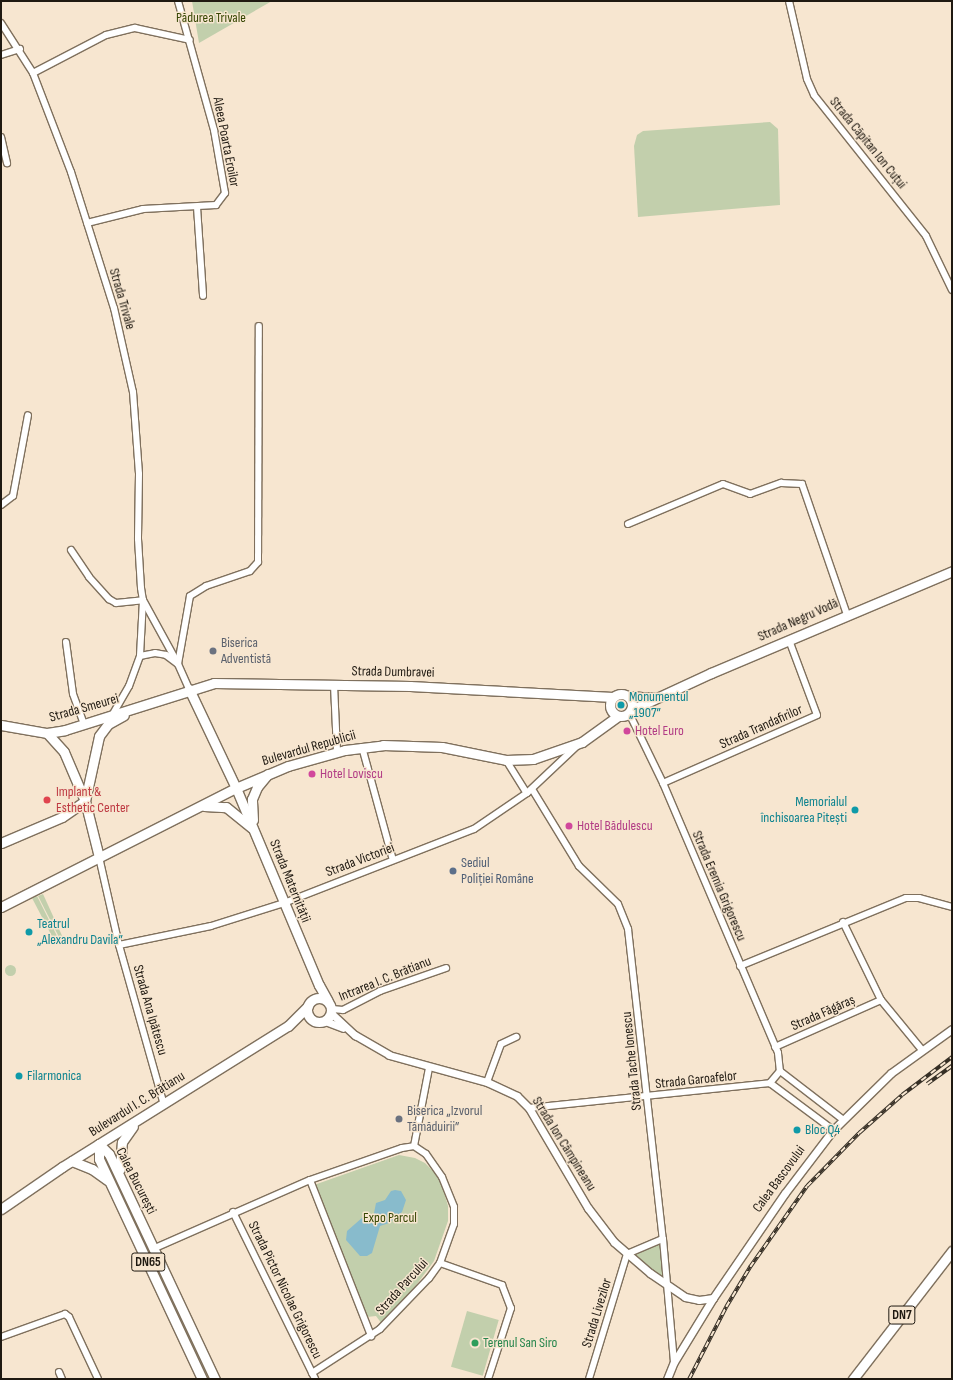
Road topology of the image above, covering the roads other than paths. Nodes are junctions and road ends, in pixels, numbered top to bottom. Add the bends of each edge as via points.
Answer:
1 (178, 1) edge
2 (789, 1) edge
3 (1, 23) edge
4 (190, 40) junction
5 (20, 49) junction
6 (1, 55) edge
7 (33, 73) junction
8 (1, 138) edge
9 (7, 163) dead end
10 (197, 206) junction
11 (87, 223) junction
12 (952, 290) edge
13 (203, 296) dead end
14 (259, 326) dead end
15 (28, 415) dead end
16 (1, 505) edge
17 (628, 524) dead end
18 (71, 550) dead end
19 (952, 571) edge
20 (143, 600) junction
21 (847, 615) junction
22 (789, 640) junction
23 (66, 642) dead end
24 (140, 656) junction
25 (178, 664) junction
26 (334, 685) junction
27 (189, 689) junction
28 (173, 695) joint
29 (628, 696) junction
30 (613, 697) junction
31 (657, 698) junction
32 (146, 704) junction
33 (630, 712) junction
34 (113, 714) junction
35 (618, 716) junction
36 (1, 725) edge
37 (84, 725) junction
38 (47, 733) junction
39 (582, 742) junction
40 (362, 747) junction
41 (337, 751) junction
42 (506, 760) junction
43 (270, 772) junction
44 (663, 783) junction
45 (236, 788) junction
46 (529, 791) junction
47 (85, 801) junction
48 (201, 806) junction
49 (255, 831) junction
50 (1, 843) edge
51 (99, 857) junction
52 (393, 860) junction
53 (284, 903) junction
54 (1, 907) edge
55 (952, 907) edge
56 (843, 922) junction
57 (119, 945) junction
58 (740, 966) junction
59 (446, 968) dead end
60 (319, 985) junction
61 (881, 1000) junction
62 (309, 1004) junction
63 (330, 1008) junction
64 (312, 1020) junction
65 (325, 1021) junction
66 (288, 1026) junction
67 (345, 1028) junction
68 (952, 1029) edge
69 (516, 1037) dead end
70 (775, 1047) junction
71 (922, 1050) junction
72 (429, 1068) junction
73 (780, 1071) junction
74 (487, 1082) junction
75 (770, 1083) junction
76 (648, 1097) junction
77 (164, 1104) junction
78 (529, 1108) junction
79 (842, 1119) junction
80 (138, 1121) junction
81 (833, 1130) junction
82 (99, 1144) junction
83 (414, 1146) junction
84 (72, 1161) junction
85 (120, 1177) junction
86 (310, 1180) junction
87 (111, 1184) junction
88 (1, 1209) edge
89 (233, 1212) junction
90 (663, 1239) junction
91 (155, 1248) junction
92 (952, 1251) edge
93 (627, 1254) junction
94 (440, 1263) junction
95 (667, 1285) junction
96 (713, 1298) junction
97 (371, 1336) junction
98 (1, 1337) edge
99 (674, 1362) junction
100 (59, 1372) dead end
101 (313, 1376) edge
102 (669, 1378) edge
103 (62, 1379) edge
104 (98, 1379) edge
105 (202, 1379) edge
106 (215, 1379) edge
107 (488, 1379) edge
108 (589, 1379) edge
109 (853, 1379) edge

1 - 4 street, Aleea Poarta Eroilor
2 - 12 street, Strada Căpitan Ion Cuțui via 807,79 814,95 926,236
3 - 5 street, Strada Trivale
4 - 7 street via 135,28 106,35
4 - 10 street, Aleea Poarta Eroilor via 214,130 225,193 216,205
5 - 6 street
5 - 7 street, Strada Trivale
7 - 11 street, Strada Trivale
8 - 9 street
10 - 11 street, Aleea Poarta Eroilor via 143,209
10 - 13 street
11 - 20 street, Strada Trivale via 114,308 133,392 139,474 139,570
14 - 25 street via 258,562 250,571 206,586 190,596
15 - 16 street via 13,496
17 - 21 street via 723,484 750,494 781,483 802,484
18 - 20 street via 89,577 108,598 116,603
19 - 21 main road, Strada Negru Vodă
20 - 24 street, Strada Trivale
20 - 25 street, Strada Trivale
21 - 22 main road, Strada Negru Vodă
22 - 31 main road, Strada Negru Vodă
22 - 44 street, Strada Trandafirilor via 817,715
23 - 37 street via 73,694
24 - 25 street via 155,653 166,655
24 - 34 street, Strada Trivale via 129,686
25 - 27 street, Strada Trivale
26 - 27 main road, Strada Dumbravei via 214,683
26 - 30 main road, Strada Dumbravei via 410,686
26 - 41 street
27 - 28 main road, Strada Dumbravei
27 - 45 main road, Strada Maternității
28 - 32 main road, Strada Smeurei
29 - 30 main road via 622,694
29 - 31 main road, Strada Negru Vodă
29 - 33 main road via 632,701
30 - 35 main road via 610,708
31 - 33 main road, Strada Negru Vodă
32 - 34 main road, Strada Smeurei
32 - 47 main road via 103,728 97,742
33 - 35 main road
33 - 44 street, Strada Eremia Grigorescu
34 - 37 main road, Strada Smeurei
35 - 39 main road, Bulevardul Republicii
36 - 38 main road, Strada Smeurei
37 - 38 main road, Strada Smeurei
38 - 47 main road via 61,746
39 - 42 main road, Bulevardul Republicii via 533,759
39 - 46 street, Strada Victoriei
40 - 41 main road, Bulevardul Republicii
40 - 42 main road, Bulevardul Republicii via 442,747
40 - 52 street
41 - 43 main road, Bulevardul Republicii
42 - 46 street, Strada Tache Ionescu
43 - 45 main road, Bulevardul Republicii
43 - 49 main road via 257,787 252,799
44 - 58 street, Strada Eremia Grigorescu
45 - 48 main road, Bulevardul Republicii
45 - 49 main road, Strada Maternității
46 - 52 street, Strada Victoriei via 480,826
46 - 76 street, Strada Tache Ionescu via 579,866 611,896 624,915 636,990
47 - 50 main road via 62,817
47 - 51 main road
48 - 49 main road via 229,809
48 - 51 main road, Bulevardul Republicii
49 - 53 main road, Strada Maternității
51 - 54 main road, Bulevardul Republicii
51 - 57 street, Strada Ana Ipătescu
52 - 53 street, Strada Victoriei
53 - 57 street, Strada Victoriei via 211,926
53 - 60 main road, Strada Maternității
55 - 56 street via 919,898 906,898
56 - 58 street
56 - 61 street
57 - 77 street, Strada Ana Ipătescu
58 - 70 street, Strada Eremia Grigorescu
59 - 63 street, Intrarea I. C. Brătianu via 380,991 343,1010
60 - 62 main road, Bulevardul I. C. Brătianu
60 - 63 main road, Strada Maternității
61 - 70 street, Strada Făgăraș
61 - 71 street
62 - 63 main road via 318,998
62 - 64 main road via 308,1014
62 - 66 main road, Bulevardul I. C. Brătianu
63 - 65 main road
63 - 67 street, Strada Ion Câmpineanu
64 - 65 main road
64 - 66 main road, Bulevardul I. C. Brătianu
65 - 67 street, Strada Ion Câmpineanu
66 - 77 main road, Bulevardul I. C. Brătianu
67 - 72 street, Strada Ion Câmpineanu via 390,1055
68 - 71 street, Calea Bascovului
69 - 74 street via 501,1044
70 - 73 street, Strada Eremia Grigorescu via 781,1060
71 - 79 street, Calea Bascovului via 891,1073
72 - 74 street, Strada Ion Câmpineanu
72 - 83 street
73 - 75 street
73 - 79 street
74 - 78 street, Strada Ion Câmpineanu via 509,1091
75 - 76 street, Strada Garoafelor
75 - 81 street
76 - 78 street, Strada Garoafelor
76 - 90 street, Strada Tache Ionescu
77 - 80 main road, Bulevardul I. C. Brătianu
78 - 93 street, Strada Ion Câmpineanu via 594,1217
79 - 81 street, Calea Bascovului
80 - 82 main road, Bulevardul I. C. Brătianu
80 - 85 main road via 122,1142 118,1160
81 - 96 street, Calea Bascovului via 801,1171
82 - 84 main road, Bulevardul I. C. Brătianu
82 - 85 main road, Calea București via 109,1154
82 - 87 main road, Calea București / DN65 via 98,1159
83 - 86 street
83 - 94 street, Strada Parcului via 434,1162 454,1207 454,1224
84 - 87 main road, DN65 via 92,1169
84 - 88 main road, Bulevardul I. C. Brătianu
85 - 91 main road, Calea București / DN65
86 - 89 street
86 - 97 street, Strada Parcului
87 - 105 main road, Calea București / DN65
89 - 91 street
89 - 101 street, Strada Pictor Nicolae Grigorescu
90 - 93 street
90 - 95 street, Strada Tache Ionescu
91 - 106 main road, Calea București / DN65
92 - 109 main road, DN7
93 - 95 street, Strada Ion Câmpineanu
93 - 108 street, Strada Livezilor
94 - 97 street, Strada Parcului via 429,1278
94 - 107 street via 502,1285 511,1308
95 - 96 street, Strada Ion Câmpineanu via 692,1299
95 - 99 street, Strada Tache Ionescu
96 - 99 street, Calea Bascovului
97 - 101 street, Strada Parcului
98 - 104 street via 60,1315 69,1317
99 - 102 street, Calea Bascovului
100 - 103 street

